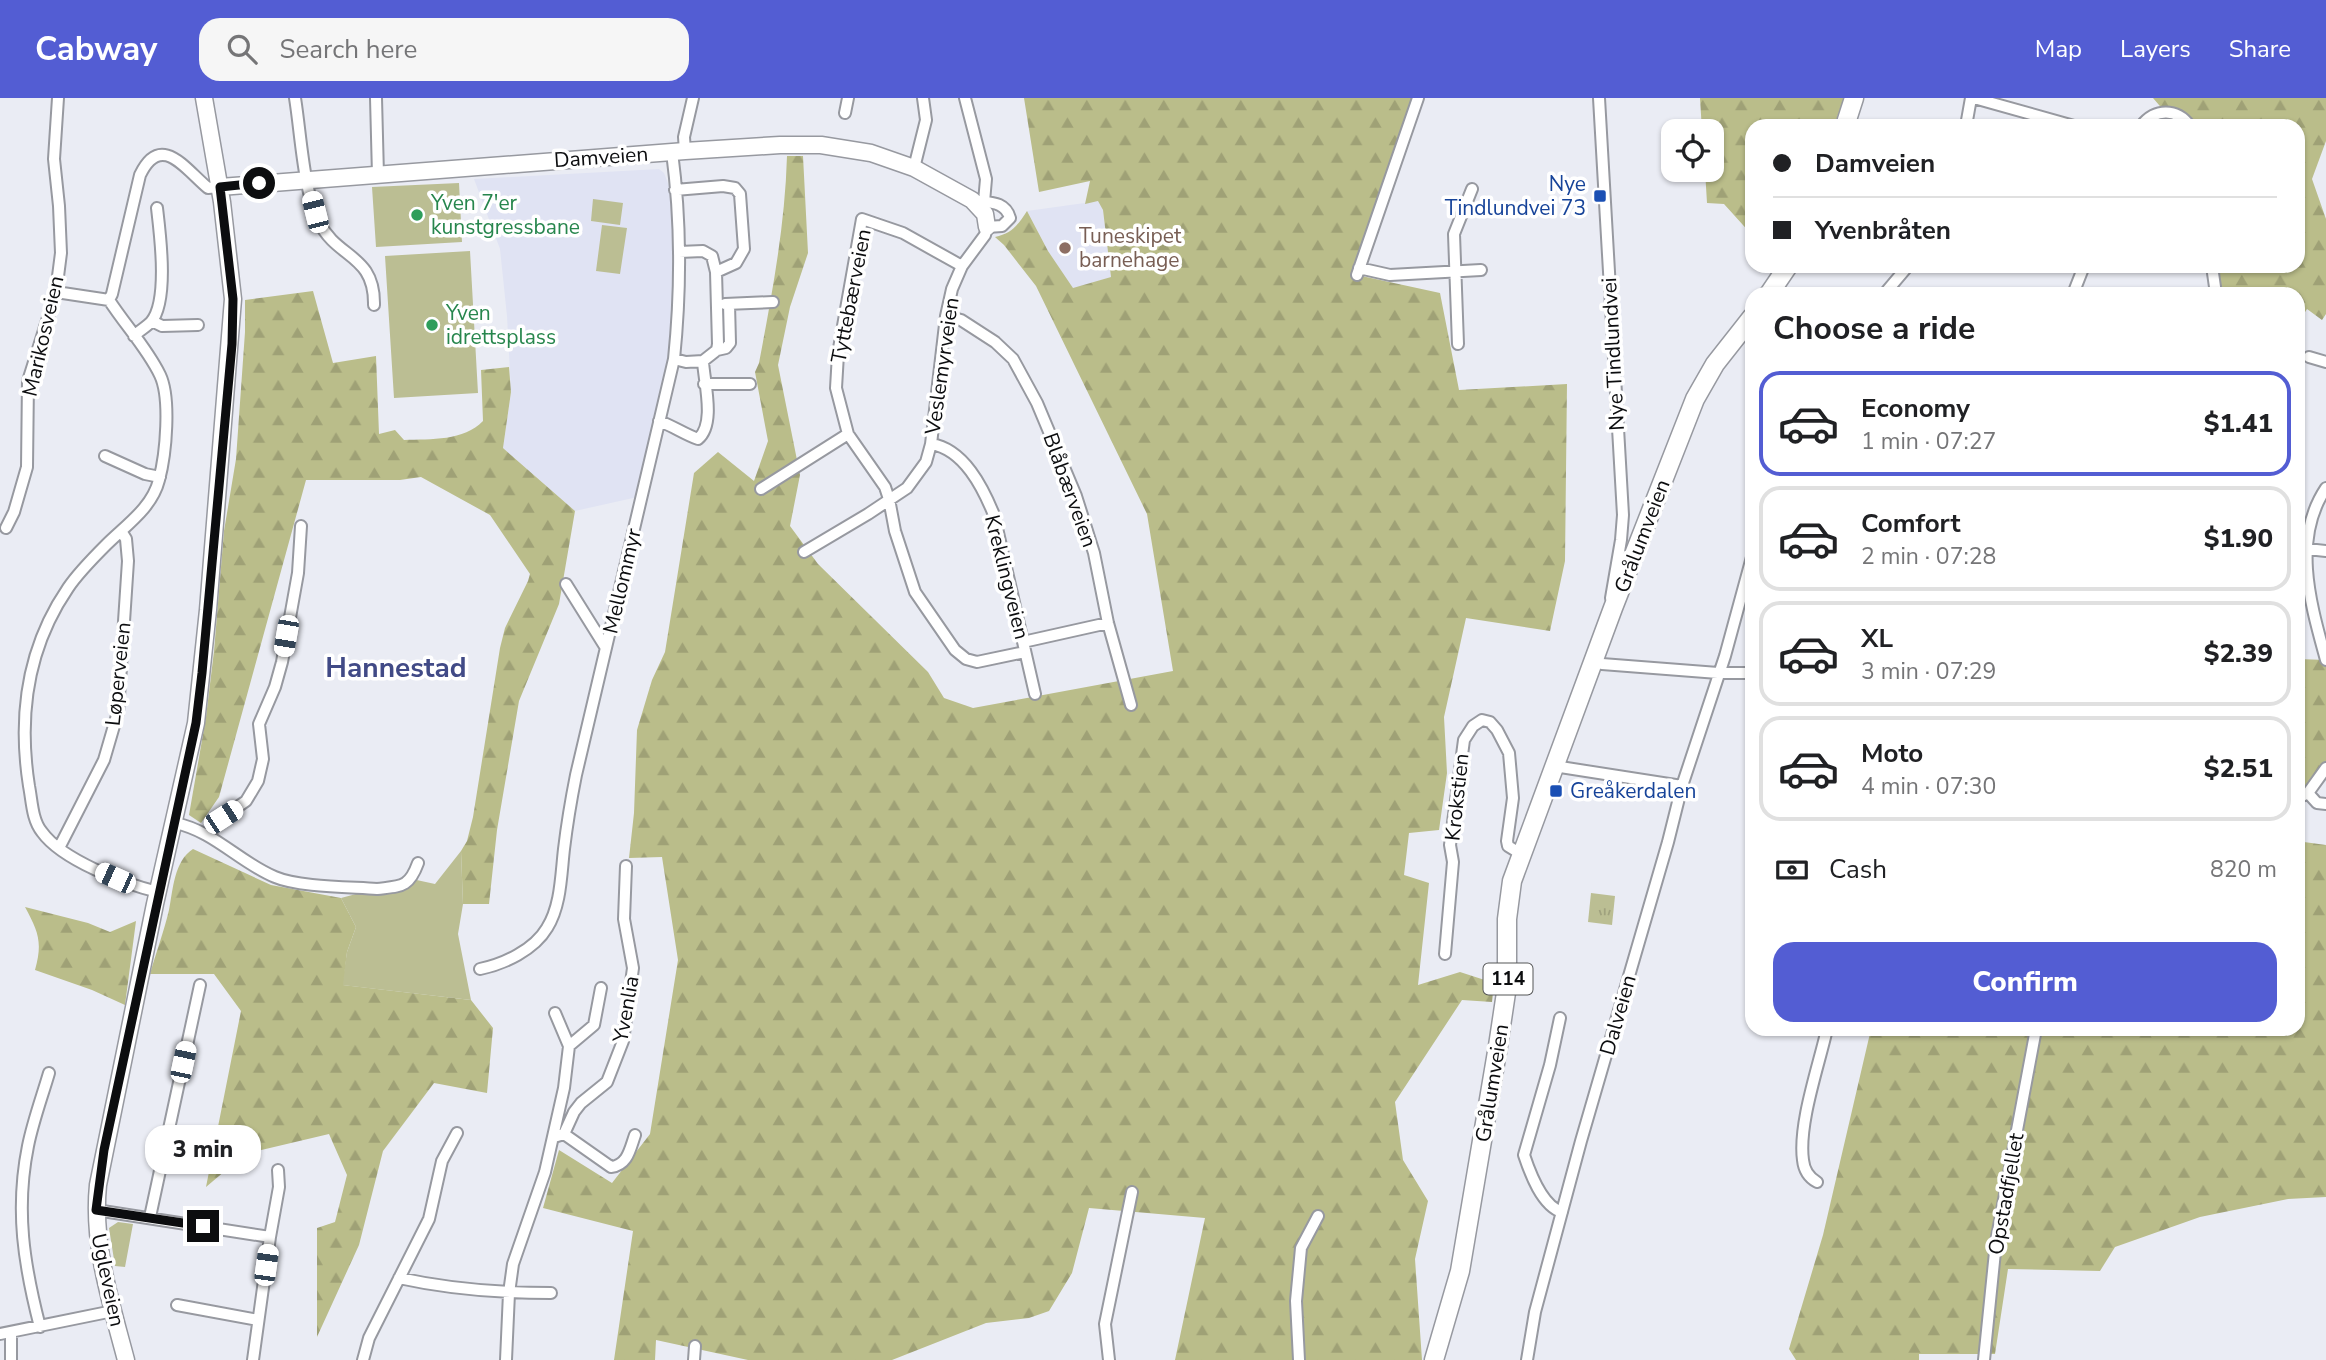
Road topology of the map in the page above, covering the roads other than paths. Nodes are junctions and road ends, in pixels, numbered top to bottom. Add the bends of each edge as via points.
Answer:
1 (58, 98) edge
2 (204, 98) edge
3 (295, 98) edge
4 (376, 98) edge
5 (693, 98) edge
6 (848, 98) edge
7 (923, 98) edge
8 (965, 98) edge
9 (1418, 98) edge
10 (1599, 98) edge
11 (1854, 98) edge
12 (1973, 98) edge
13 (845, 113) dead end
14 (1847, 119) edge
15 (1968, 119) edge
16 (2049, 119) edge
17 (2149, 119) edge
18 (2183, 119) edge
19 (678, 151) junction
20 (914, 168) junction
21 (378, 175) junction
22 (307, 181) junction
23 (220, 187) junction
24 (1472, 189) dead end
25 (675, 190) junction
26 (978, 201) junction
27 (157, 208) dead end
28 (987, 228) junction
29 (679, 252) junction
30 (961, 266) junction
31 (1481, 270) dead end
32 (1455, 271) junction
33 (716, 272) junction
34 (1902, 273) edge
35 (1890, 287) edge
36 (56, 292) junction
37 (109, 300) junction
38 (774, 302) dead end
39 (374, 304) dead end
40 (724, 304) junction
41 (946, 316) junction
42 (152, 321) junction
43 (198, 324) dead end
44 (1745, 326) edge
45 (134, 336) junction
46 (1458, 344) dead end
47 (2309, 357) dead end
48 (674, 359) junction
49 (703, 360) junction
50 (2326, 362) edge
51 (705, 384) junction
52 (750, 384) dead end
53 (659, 421) junction
54 (848, 434) junction
55 (931, 444) junction
56 (105, 456) dead end
57 (160, 477) junction
58 (2326, 488) edge
59 (761, 489) dead end
60 (890, 499) junction
61 (301, 526) dead end
62 (6, 528) dead end
63 (121, 531) junction
64 (2305, 540) edge
65 (2305, 548) edge
66 (2326, 551) edge
67 (804, 552) dead end
68 (2305, 565) edge
69 (1745, 583) edge
70 (566, 584) dead end
71 (1613, 608) junction
72 (1108, 623) junction
73 (1024, 647) junction
74 (606, 648) junction
75 (2326, 660) edge
76 (1602, 664) dead end
77 (1718, 673) junction
78 (1745, 673) edge
79 (1035, 694) dead end
80 (1131, 705) dead end
81 (1554, 766) junction
82 (2326, 768) edge
83 (1682, 786) junction
84 (2305, 793) edge
85 (2305, 796) edge
86 (2326, 804) edge
87 (175, 823) junction
88 (208, 835) junction
89 (59, 848) junction
90 (1521, 854) junction
91 (418, 863) dead end
92 (626, 866) dead end
93 (158, 892) junction
94 (1445, 954) dead end
95 (480, 969) dead end
96 (200, 985) dead end
97 (601, 988) dead end
98 (555, 1013) dead end
99 (1560, 1018) dead end
100 (1825, 1036) edge
101 (2035, 1036) edge
102 (569, 1046) junction
103 (49, 1073) dead end
104 (457, 1133) dead end
105 (559, 1135) junction
106 (635, 1135) dead end
107 (278, 1170) dead end
108 (1817, 1182) dead end
109 (1132, 1192) dead end
110 (96, 1205) junction
111 (1562, 1212) junction
112 (1318, 1216) dead end
113 (150, 1217) junction
114 (270, 1237) junction
115 (399, 1278) junction
116 (509, 1293) junction
117 (551, 1293) dead end
118 (177, 1305) dead end
119 (113, 1311) junction
120 (258, 1320) junction
121 (40, 1328) junction
122 (5, 1334) edge
123 (695, 1346) dead end
124 (11, 1360) edge
125 (126, 1360) edge
126 (253, 1360) edge
127 (363, 1360) edge
128 (506, 1360) edge
129 (694, 1360) edge
130 (1108, 1360) edge
131 (1299, 1360) edge
132 (1434, 1360) edge
133 (1527, 1360) edge
134 (1984, 1360) edge

1 - 36 street, Marikosveien via 54,159 61,253
2 - 23 street, Ugleveien
3 - 22 street
4 - 21 street
5 - 19 street, Mellommyr
6 - 13 street
7 - 20 street via 926,120
8 - 26 street via 986,180
9 - 32 street via 1358,271 1390,275
10 - 71 street, Nye Tindlundvei via 1623,515
11 - 14 main road
12 - 15 street
12 - 16 street
17 - 18 street via 2163,112
19 - 20 street, Damveien via 821,145 871,153
19 - 21 street, Damveien
19 - 25 street, Mellommyr
20 - 26 street, Damveien
21 - 22 street, Damveien
22 - 23 street, Damveien
22 - 39 street via 320,224 368,272
23 - 37 street via 208,188 167,155 145,163
23 - 87 street, Ugleveien via 233,299 232,344 202,673
24 - 32 street via 1454,234
25 - 29 street, Mellommyr
25 - 33 street via 723,186 740,194 744,249 736,263
26 - 28 street
26 - 28 street, Damveien via 1000,205 1010,215 1002,226
27 - 42 street via 161,286
28 - 30 street, Veslemyrveien
29 - 33 street via 708,252
29 - 48 street, Mellommyr
30 - 41 street, Veslemyrveien
30 - 54 street, Tyttebærveien via 903,233 862,219 838,354 836,388
31 - 32 street
32 - 46 street
33 - 40 street
34 - 35 street
36 - 37 street
36 - 62 street, Marikosveien via 28,381 27,467
37 - 45 street
38 - 40 street
40 - 49 street via 730,343
41 - 55 street, Veslemyrveien
41 - 72 street, Blåbærveien via 961,320 1013,359 1037,403 1076,496 1094,553
42 - 43 street via 162,326
42 - 45 street
44 - 71 main road, Grålumveien / 114 via 1700,388
45 - 57 street via 152,360 166,393
47 - 50 street
48 - 49 street
48 - 53 street, Mellommyr
49 - 51 street
51 - 52 street
51 - 53 street via 709,416 702,437 682,434
53 - 74 street, Mellommyr
54 - 59 street
54 - 60 street, Tyttebærveien
55 - 60 street, Veslemyrveien via 916,477
55 - 73 street, Kreklingveien via 951,451 985,492
56 - 57 street
57 - 63 street via 150,502
58 - 64 street via 2313,510
60 - 67 street
60 - 73 street, Tyttebærveien via 915,592 955,650 977,662
61 - 88 street via 298,573 282,662 259,724 264,759 258,781 246,801
63 - 89 street, Løperveien via 128,561 118,712 104,760
63 - 89 street via 54,608 29,672 24,732 33,807 41,832
65 - 66 street
68 - 75 street
69 - 77 street, Dalveien
70 - 74 street
71 - 81 main road, Grålumveien / 114
72 - 73 street, Tyttebærveien
72 - 80 street, Blåbærveien
73 - 79 street, Kreklingveien
74 - 95 street, Mellommyr via 569,806 554,912 537,940 513,957
76 - 77 street
77 - 78 street
77 - 83 street, Dalveien
81 - 83 street
81 - 90 main road, Grålumveien / 114
82 - 84 street
83 - 111 street, Dalveien
85 - 86 street
87 - 88 street
87 - 93 street, Ugleveien
88 - 91 street via 264,872 290,882 388,888 412,879
89 - 93 street via 100,872
90 - 94 street, Krokstien via 1507,841 1513,798 1510,753 1490,722 1477,721 1464,740 1450,845 1453,862
90 - 132 main road, Grålumveien / 114 via 1509,899 1507,986 1466,1240
92 - 105 street, Yvenlia via 624,919 634,968 623,1041 607,1082 581,1103
93 - 110 street, Ugleveien
96 - 113 street
97 - 102 street, Yvenlia via 594,1025
98 - 102 street, Yvenlia
99 - 111 street via 1524,1155 1545,1197
100 - 108 street via 1802,1148 1806,1171
101 - 134 street, Opstadfjellet via 1996,1242
102 - 105 street, Yvenlia
103 - 121 street via 23,1182 23,1252
104 - 115 street via 442,1161 429,1219
105 - 106 street via 611,1167 624,1162
105 - 116 street, Yvenlia via 513,1264
107 - 114 street
109 - 130 street via 1105,1324
110 - 113 street
110 - 119 street, Ugleveien
111 - 133 street, Dalveien
112 - 131 street via 1301,1248 1296,1301
113 - 114 street
114 - 120 street
115 - 116 street
115 - 127 street
116 - 117 street
116 - 128 street, Yvenlia
118 - 120 street
119 - 121 street
119 - 125 street, Ugleveien
120 - 126 street
121 - 122 street
122 - 124 street
123 - 129 street

